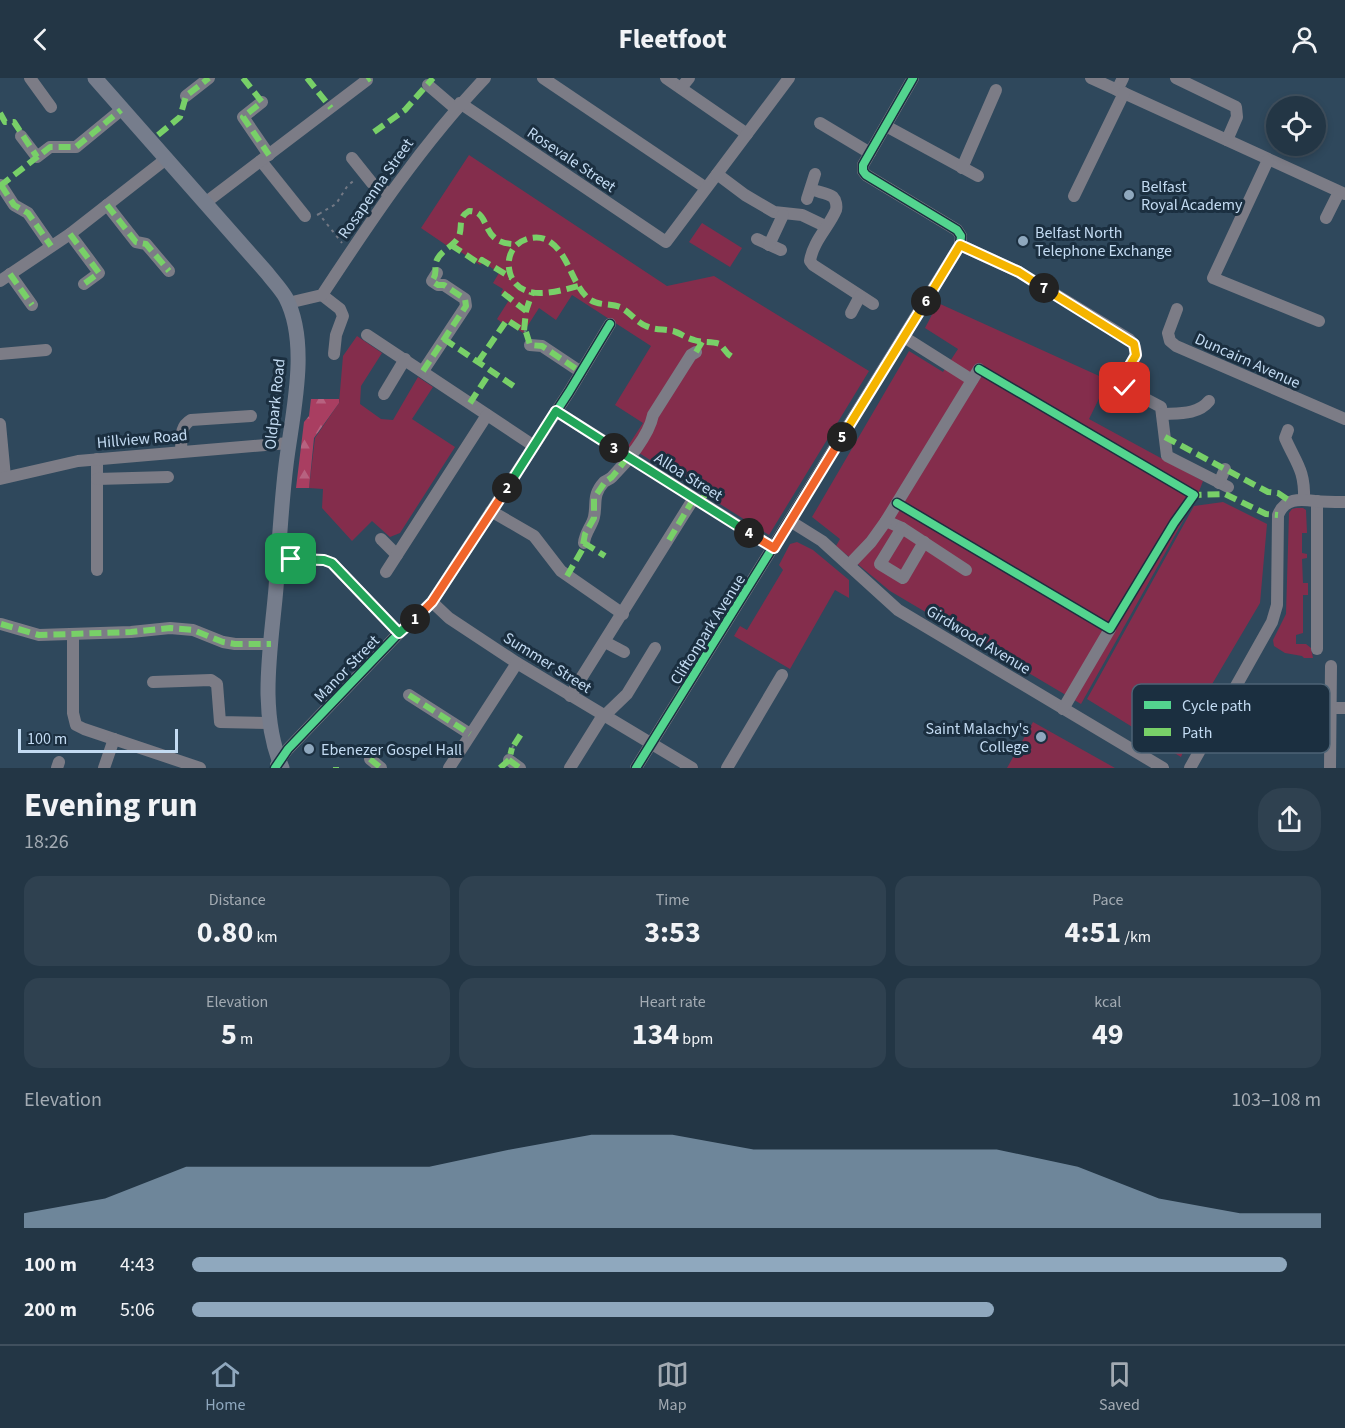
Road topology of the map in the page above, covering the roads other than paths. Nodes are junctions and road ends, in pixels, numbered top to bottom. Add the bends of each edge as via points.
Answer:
1 (30, 78) edge
2 (95, 78) edge
3 (209, 78) edge
4 (485, 78) edge
5 (543, 78) edge
6 (666, 78) edge
7 (688, 78) edge
8 (789, 78) edge
9 (913, 78) edge
10 (1091, 78) edge
11 (1176, 78) edge
12 (367, 80) dead end
13 (428, 85) dead end
14 (1122, 87) edge
15 (681, 88) junction
16 (996, 90) dead end
17 (186, 96) dead end
18 (262, 102) dead end
19 (458, 106) junction
20 (51, 107) dead end
21 (121, 110) junction
22 (820, 123) dead end
23 (886, 126) junction
24 (747, 134) junction
25 (21, 136) dead end
26 (1227, 140) junction
27 (870, 153) junction
28 (265, 158) junction
29 (352, 158) dead end
30 (166, 159) junction
31 (1268, 160) junction
32 (962, 168) junction
33 (717, 174) junction
34 (815, 174) dead end
35 (978, 176) dead end
36 (1, 185) edge
37 (706, 188) junction
38 (1342, 193) edge
39 (390, 194) junction
40 (1074, 196) dead end
41 (205, 203) junction
42 (106, 205) junction
43 (783, 214) junction
44 (305, 216) road end
45 (1326, 218) dead end
46 (825, 226) junction
47 (70, 234) junction
48 (757, 239) dead end
49 (769, 245) junction
50 (960, 245) junction
51 (51, 246) junction
52 (781, 250) dead end
53 (169, 271) dead end
54 (437, 273) dead end
55 (5, 278) edge
56 (84, 285) dead end
57 (322, 295) junction
58 (860, 296) junction
59 (288, 303) junction
60 (873, 304) dead end
61 (32, 305) dead end
62 (1177, 309) dead end
63 (851, 313) dead end
64 (1318, 321) dead end
65 (610, 324) dead end
66 (367, 334) dead end
67 (903, 337) junction
68 (530, 345) dead end
69 (46, 350) dead end
70 (696, 352) dead end
71 (0, 354) edge
72 (334, 354) dead end
73 (405, 359) junction
74 (423, 371) junction
75 (581, 372) junction
76 (384, 394) dead end
77 (1190, 400) dead end
78 (556, 411) junction
79 (1162, 414) junction
80 (487, 415) junction
81 (251, 416) dead end
82 (1345, 419) edge
83 (0, 424) edge
84 (1288, 430) dead end
85 (289, 443) junction
86 (534, 446) junction
87 (182, 451) junction
88 (628, 457) junction
89 (97, 459) junction
90 (1225, 470) dead end
91 (168, 477) dead end
92 (3, 478) edge
93 (97, 478) junction
94 (694, 498) junction
95 (1304, 499) junction
96 (1317, 501) junction
97 (1345, 502) edge
98 (491, 511) junction
99 (886, 520) junction
100 (790, 521) junction
101 (902, 528) junction
102 (381, 539) dead end
103 (924, 542) junction
104 (584, 543) dead end
105 (774, 548) junction
106 (397, 555) junction
107 (291, 559) dead end
108 (849, 565) junction
109 (97, 570) dead end
110 (966, 570) dead end
111 (386, 572) dead end
112 (432, 602) junction
113 (623, 614) junction
114 (1, 624) edge
115 (1110, 629) road end
116 (399, 633) junction
117 (73, 635) junction
118 (605, 642) junction
119 (271, 644) junction
120 (655, 648) dead end
121 (1317, 649) dead end
122 (624, 652) dead end
123 (517, 663) junction
124 (1331, 666) dead end
125 (782, 675) dead end
126 (153, 682) dead end
127 (1237, 684) edge
128 (409, 695) dead end
129 (570, 696) junction
130 (1331, 708) junction
131 (1345, 708) edge
132 (1064, 709) junction
133 (604, 716) junction
134 (268, 723) junction
135 (470, 734) junction
136 (114, 740) junction
137 (652, 743) junction
138 (1132, 750) edge
139 (1138, 753) edge
140 (1198, 753) edge
141 (370, 759) dead end
142 (509, 760) dead end
143 (175, 764) edge
144 (279, 766) edge
145 (104, 768) edge
146 (200, 768) edge
147 (381, 768) edge
148 (449, 768) edge
149 (520, 768) edge
150 (570, 768) edge
151 (636, 768) edge
152 (692, 768) edge
153 (727, 768) edge
154 (1163, 768) edge
155 (1190, 768) edge
156 (1330, 768) edge

1 - 20 street via 37,98
2 - 21 main road, Oldpark Road
3 - 17 street
4 - 19 street, Rosapenna Street
5 - 37 street
6 - 15 street
7 - 15 street
8 - 24 street
9 - 23 street
10 - 14 street
11 - 26 street via 1236,107 1237,117
12 - 28 street
13 - 19 street, Rosevale Street
14 - 26 street
14 - 40 street
15 - 24 street
16 - 32 street
18 - 28 street via 243,117
19 - 37 street, Rosevale Street via 666,242
19 - 39 street, Rosapenna Street
21 - 25 street via 76,147 50,147 36,157
21 - 30 main road, Oldpark Road
22 - 27 street
23 - 27 street
23 - 32 street
24 - 33 street
26 - 31 street
27 - 50 street via 863,165 866,175 957,230
28 - 41 street
28 - 44 street
29 - 39 street via 372,183
30 - 41 main road, Oldpark Road
30 - 42 street
31 - 38 street
31 - 64 street via 1213,278
32 - 35 street
33 - 37 street
33 - 43 street via 744,195
34 - 46 street via 809,194 833,197 837,203
36 - 51 street via 14,205 28,213
38 - 45 street
39 - 57 street, Rosapenna Street
41 - 59 main road, Oldpark Road via 267,273
42 - 47 street
42 - 53 street via 136,243 146,244
43 - 46 street via 802,215
43 - 49 street
46 - 58 street via 810,261
47 - 51 street
47 - 56 street via 99,273
48 - 49 street
49 - 52 street
50 - 67 street, Cliftonpark Avenue
50 - 79 street via 1019,272 1129,339 1136,355 1123,377 1125,388 1161,407
51 - 55 street
54 - 74 street via 432,281 465,299 466,306
55 - 61 street
57 - 59 street
57 - 72 street via 343,316
58 - 60 street
58 - 63 street
59 - 85 main road, Oldpark Road via 298,350
62 - 82 street, Duncairn Avenue via 1168,333 1176,346
65 - 75 street, Manor Street
66 - 73 street
67 - 99 street via 976,374
67 - 100 street, Cliftonpark Avenue
68 - 75 street via 542,346
69 - 71 street
70 - 88 street
73 - 74 street
73 - 76 street
74 - 80 street
75 - 78 street, Manor Street
77 - 79 street via 1205,405 1193,412
78 - 86 street, Manor Street
78 - 88 street, Alloa Street
79 - 90 street via 1167,456 1223,485
80 - 86 street
80 - 106 street
81 - 87 street via 191,420 182,429
83 - 92 street
84 - 95 street via 1285,438 1301,471
85 - 87 street, Hillview Road
85 - 119 main road, Oldpark Road
86 - 98 street, Manor Street
87 - 89 street, Hillview Road
88 - 94 street, Alloa Street
88 - 104 street via 594,498 594,518
89 - 92 street, Hillview Road
89 - 93 street
91 - 93 street
93 - 109 street
94 - 105 street, Alloa Street
94 - 113 street
95 - 96 street
95 - 127 street via 1290,501 1278,515 1277,605 1272,622
96 - 97 street
96 - 121 street
98 - 112 street, Manor Street
98 - 113 street via 534,536 561,571
99 - 101 street
99 - 108 street
100 - 105 street, Cliftonpark Avenue
100 - 108 street, Girdwood Avenue via 822,541
101 - 103 street
101 - 103 street via 880,564 903,578
102 - 106 street
103 - 110 street
105 - 137 street, Cliftonpark Avenue
106 - 111 street
107 - 116 street via 324,560 345,571
108 - 132 street, Girdwood Avenue via 898,609
112 - 116 street, Manor Street
112 - 123 street, Summer Street via 449,618
113 - 118 street
114 - 117 street via 39,635
115 - 132 street
116 - 144 street, Manor Street
117 - 119 street via 170,628 194,630 235,644
117 - 136 street via 76,724
118 - 122 street
118 - 129 street
119 - 134 main road, Oldpark Road
120 - 133 street via 627,694
123 - 129 street, Summer Street
123 - 135 street
124 - 130 street
125 - 153 street
126 - 134 street via 211,680 217,684 220,722
128 - 135 street
129 - 133 street, Summer Street
130 - 131 street
130 - 156 street
132 - 138 street, Girdwood Avenue
133 - 137 street, Summer Street
133 - 150 street
134 - 144 main road, Oldpark Road
135 - 148 street
136 - 143 street
136 - 145 street
137 - 151 street, Cliftonpark Avenue
137 - 152 street, Summer Street
139 - 154 street, Girdwood Avenue
140 - 155 street
141 - 147 street
142 - 149 street
143 - 146 street

